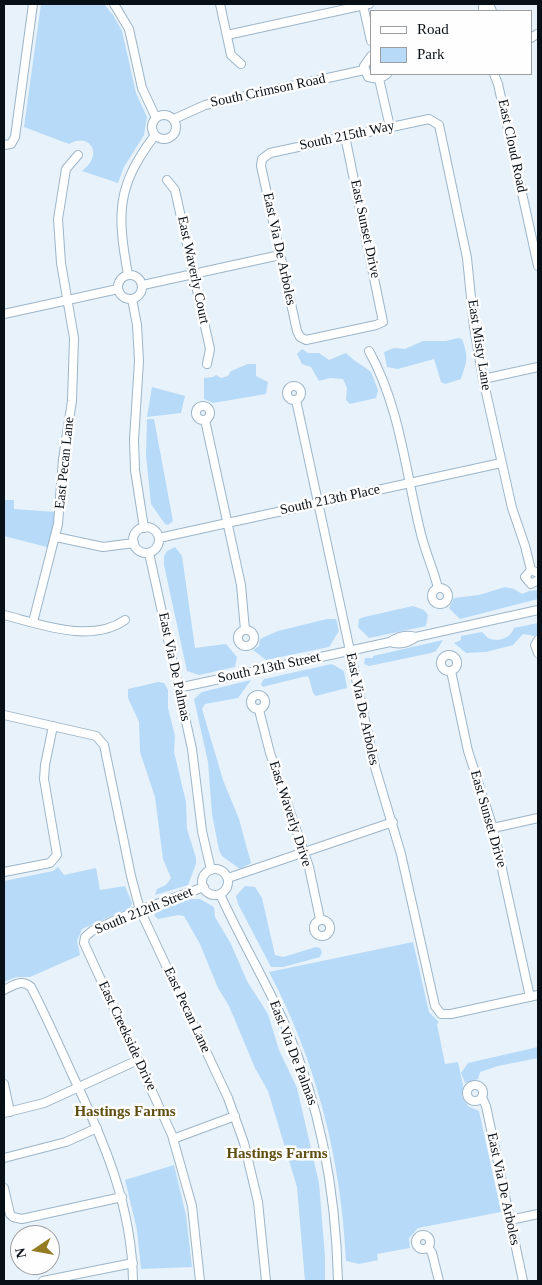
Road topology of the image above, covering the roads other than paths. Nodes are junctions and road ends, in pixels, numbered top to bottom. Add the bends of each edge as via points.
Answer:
1 (33, 4) edge
2 (114, 4) edge
3 (220, 4) edge
4 (366, 4) edge
5 (370, 34) edge
6 (227, 35) junction
7 (370, 57) edge
8 (240, 64) dead end
9 (364, 70) junction
10 (385, 75) edge
11 (494, 75) edge
12 (500, 75) edge
13 (379, 79) junction
14 (498, 84) junction
15 (156, 118) junction
16 (174, 119) junction
17 (434, 121) joint
18 (390, 126) junction
19 (155, 135) junction
20 (345, 136) junction
21 (7, 144) edge
22 (78, 155) dead end
23 (262, 159) joint
24 (167, 180) dead end
25 (280, 255) junction
26 (538, 266) edge
27 (194, 274) junction
28 (128, 275) junction
29 (142, 285) junction
30 (118, 289) junction
31 (132, 299) junction
32 (68, 301) junction
33 (4, 314) edge
34 (300, 337) joint
35 (369, 351) dead end
36 (207, 364) dead end
37 (538, 367) edge
38 (483, 379) junction
39 (296, 400) dead end
40 (205, 420) dead end
41 (501, 463) junction
42 (410, 483) junction
43 (318, 502) junction
44 (227, 523) junction
45 (144, 528) junction
46 (56, 537) junction
47 (159, 538) junction
48 (134, 543) junction
49 (149, 552) junction
50 (534, 572) edge
51 (538, 580) edge
52 (438, 588) dead end
53 (538, 610) edge
54 (4, 614) edge
55 (125, 620) dead end
56 (33, 622) junction
57 (244, 630) dead end
58 (538, 640) edge
59 (350, 651) junction
60 (538, 653) edge
61 (451, 671) dead end
62 (178, 688) junction
63 (259, 710) dead end
64 (4, 715) edge
65 (53, 726) junction
66 (538, 818) edge
67 (393, 822) junction
68 (493, 828) junction
69 (304, 852) junction
70 (211, 870) junction
71 (4, 872) edge
72 (228, 878) junction
73 (204, 887) junction
74 (220, 894) junction
75 (140, 910) junction
76 (320, 920) dead end
77 (85, 937) joint
78 (4, 990) edge
79 (534, 996) edge
80 (138, 1060) junction
81 (4, 1084) edge
82 (79, 1087) junction
83 (482, 1097) dead end
84 (7, 1113) edge
85 (235, 1116) junction
86 (98, 1128) junction
87 (173, 1139) junction
88 (4, 1158) edge
89 (4, 1188) edge
90 (122, 1198) junction
91 (538, 1214) edge
92 (510, 1220) junction
93 (428, 1247) dead end
94 (133, 1263) junction
95 (43, 1281) edge
96 (133, 1281) edge
97 (200, 1281) edge
98 (266, 1281) edge
99 (338, 1281) edge
100 (438, 1281) edge
101 (523, 1281) edge

1 - 21 street via 15,137
2 - 15 street via 129,29 142,88
3 - 6 street
4 - 5 street
4 - 6 street
6 - 8 street via 231,55
7 - 9 street
9 - 13 street via 368,77
9 - 16 street, South Crimson Road via 210,104
10 - 13 street
11 - 14 street, East Cloud Road
12 - 14 street, East Cloud Road
13 - 18 street
14 - 26 street, East Cloud Road
15 - 16 street, South Crimson Road via 167,115
15 - 19 street via 152,124
16 - 19 street via 176,126 172,136 165,139
17 - 18 street, South 215th Way via 428,119
17 - 38 street, East Misty Lane via 439,125 461,226
18 - 20 street, South 215th Way
19 - 28 street via 131,171 123,197 120,225
20 - 23 street, South 215th Way via 270,152
20 - 34 street, East Sunset Drive via 383,322 306,340
22 - 32 street, East Pecan Lane via 66,169 58,219 58,242
23 - 25 street, East Via De Arboles
24 - 27 street, East Waverly Court via 175,190
25 - 27 street
25 - 34 street, East Via De Arboles
27 - 29 street
27 - 36 street, East Waverly Court via 210,349
28 - 29 street via 136,276
28 - 30 street via 119,282
29 - 31 street via 139,296
30 - 31 street via 125,298
30 - 32 street
31 - 45 street via 139,361 135,470
32 - 33 street
32 - 46 street, East Pecan Lane via 74,338 74,379
35 - 42 street via 391,398
37 - 38 street
38 - 41 street, East Misty Lane
39 - 43 street, East Via De Arboles
40 - 44 street
41 - 42 street, South 213th Place
41 - 50 street, East Misty Lane
42 - 43 street, South 213th Place
42 - 52 street via 420,532
43 - 44 street, South 213th Place
43 - 59 street, East Via De Arboles
44 - 47 street, South 213th Place
44 - 57 street via 241,585
45 - 47 street via 155,531
45 - 48 street via 135,535
46 - 48 street via 104,547
46 - 56 street, East Pecan Lane
47 - 49 street via 157,547
48 - 49 street via 138,550
49 - 62 street, East Via De Palmas
50 - 51 street, East Misty Lane via 525,574 527,581 533,584
53 - 59 street, South 213th Street via 416,637 408,635
54 - 56 street
55 - 56 street via 109,629 97,630 66,630
58 - 60 street via 535,645
59 - 62 street, South 213th Street
59 - 67 street, East Via De Arboles via 375,767
61 - 68 street, East Sunset Drive via 468,751
62 - 70 street, East Via De Palmas via 192,749 202,831
63 - 69 street, East Waverly Drive via 270,753
64 - 65 street
65 - 71 street via 44,779 57,855 50,863
65 - 75 street, East Pecan Lane via 101,739
66 - 68 street
67 - 69 street
67 - 79 street, East Via De Arboles via 435,1006 441,1014
68 - 79 street, East Sunset Drive
69 - 72 street
69 - 76 street, East Waverly Drive
70 - 72 street via 219,870
70 - 73 street via 203,878
72 - 74 street via 227,888
73 - 74 street via 208,893
73 - 75 street, South 212th Street
74 - 99 street, East Via De Palmas via 275,1002 309,1089 331,1192
75 - 77 street, South 212th Street via 92,930
75 - 85 street, East Pecan Lane
77 - 80 street, East Creekside Drive via 86,950
78 - 82 street via 26,983 34,992
80 - 82 street
80 - 87 street, East Creekside Drive
81 - 84 street
82 - 84 street via 44,1103
82 - 86 street
83 - 92 street, East Via De Arboles
85 - 87 street
85 - 98 street, East Pecan Lane via 258,1202
86 - 88 street via 66,1142
86 - 90 street
87 - 97 street, East Creekside Drive via 192,1206
89 - 90 street via 8,1210 13,1217 22,1219
90 - 94 street
91 - 92 street
92 - 101 street, East Via De Arboles
93 - 100 street
94 - 95 street
94 - 96 street

